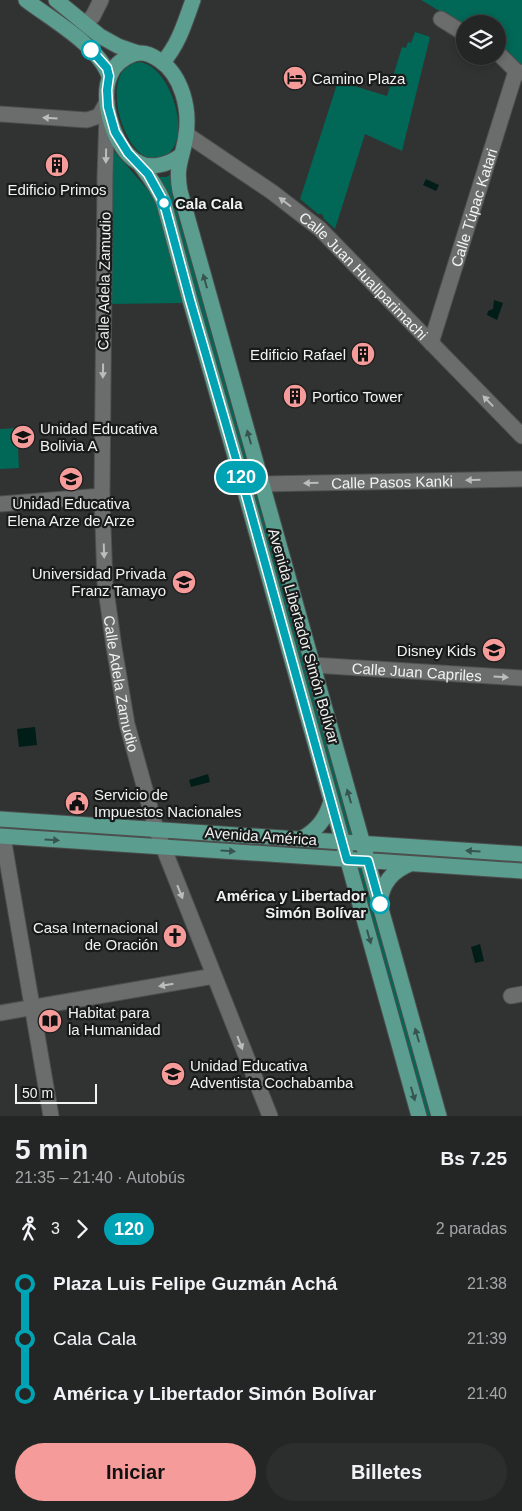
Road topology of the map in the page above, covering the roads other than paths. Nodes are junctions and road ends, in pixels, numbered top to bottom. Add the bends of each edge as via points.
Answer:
1 (26, 0) edge
2 (56, 0) edge
3 (101, 0) edge
4 (194, 0) edge
5 (441, 20) dead end
6 (86, 23) junction
7 (456, 29) edge
8 (138, 53) junction
9 (506, 60) edge
10 (163, 62) junction
11 (519, 72) edge
12 (109, 76) junction
13 (108, 105) junction
14 (0, 114) edge
15 (186, 134) junction
16 (180, 156) junction
17 (138, 162) junction
18 (431, 343) junction
19 (522, 436) edge
20 (522, 479) edge
21 (262, 484) junction
22 (102, 496) junction
23 (0, 504) edge
24 (312, 665) junction
25 (522, 678) edge
26 (331, 802) junction
27 (0, 819) edge
28 (156, 829) junction
29 (2, 837) edge
30 (301, 838) junction
31 (342, 841) junction
32 (363, 843) junction
33 (162, 847) junction
34 (522, 854) edge
35 (347, 860) junction
36 (368, 861) junction
37 (411, 863) junction
38 (522, 871) edge
39 (380, 904) junction
40 (214, 976) junction
41 (32, 1008) junction
42 (0, 1013) edge
43 (52, 1116) edge
44 (270, 1116) edge
45 (419, 1116) edge
46 (439, 1116) edge

1 - 12 main road via 89,48 107,68
2 - 6 main road
3 - 6 street
4 - 10 main road via 180,38
5 - 7 street
6 - 8 main road via 100,36
8 - 10 main road via 154,56
8 - 12 main road via 120,61
9 - 11 street
10 - 15 main road via 180,86 187,118
11 - 18 street, Calle Túpac Katari
12 - 13 main road
13 -> 14 street via 99,116 86,120
13 - 17 main road via 110,120 121,143
13 -> 22 street, Calle Adela Zamudio
15 - 16 main road
18 -> 15 street, Calle Juan Huallparimachi via 320,229
16 - 17 main road via 160,165
21 -> 16 main road, Avenida Libertador Simón Bolívar via 180,191
17 - 26 main road, Avenida Libertador Simón Bolívar via 164,203
19 -> 18 street, Calle Juan Huallparimachi
20 -> 21 street, Calle Pasos Kanki
21 - 24 main road, Avenida Libertador Simón Bolívar
22 - 23 street
22 -> 28 street, Calle Adela Zamudio via 105,584 114,647 128,724
24 -> 25 street, Calle Juan Capriles
32 -> 24 main road, Avenida Libertador Simón Bolívar
26 - 30 main road via 321,824
26 - 31 main road, Avenida Libertador Simón Bolívar
27 - 28 main road, Avenida América
28 - 30 main road, Avenida América
28 - 33 street, Calle Adela Zamudio
29 -> 33 main road, Avenida América
29 - 41 street
30 - 31 main road, Avenida América
31 - 32 main road, Avenida América
31 - 35 main road, Avenida Libertador Simón Bolívar
34 -> 32 main road, Avenida América
32 - 36 main road, Avenida Libertador Simón Bolívar
33 -> 35 main road, Avenida América
33 -> 40 street, Calle Adela Zamudio
35 - 36 main road, Avenida América
35 -> 45 main road, Avenida Libertador Simón Bolívar
36 - 37 main road, Avenida América
36 - 39 main road, Avenida Libertador Simón Bolívar
37 - 38 main road, Avenida América
37 - 39 main road via 388,879
46 -> 39 main road, Avenida Libertador Simón Bolívar
40 -> 41 street
40 -> 44 street, Calle Adela Zamudio
41 - 42 street
41 - 43 street

